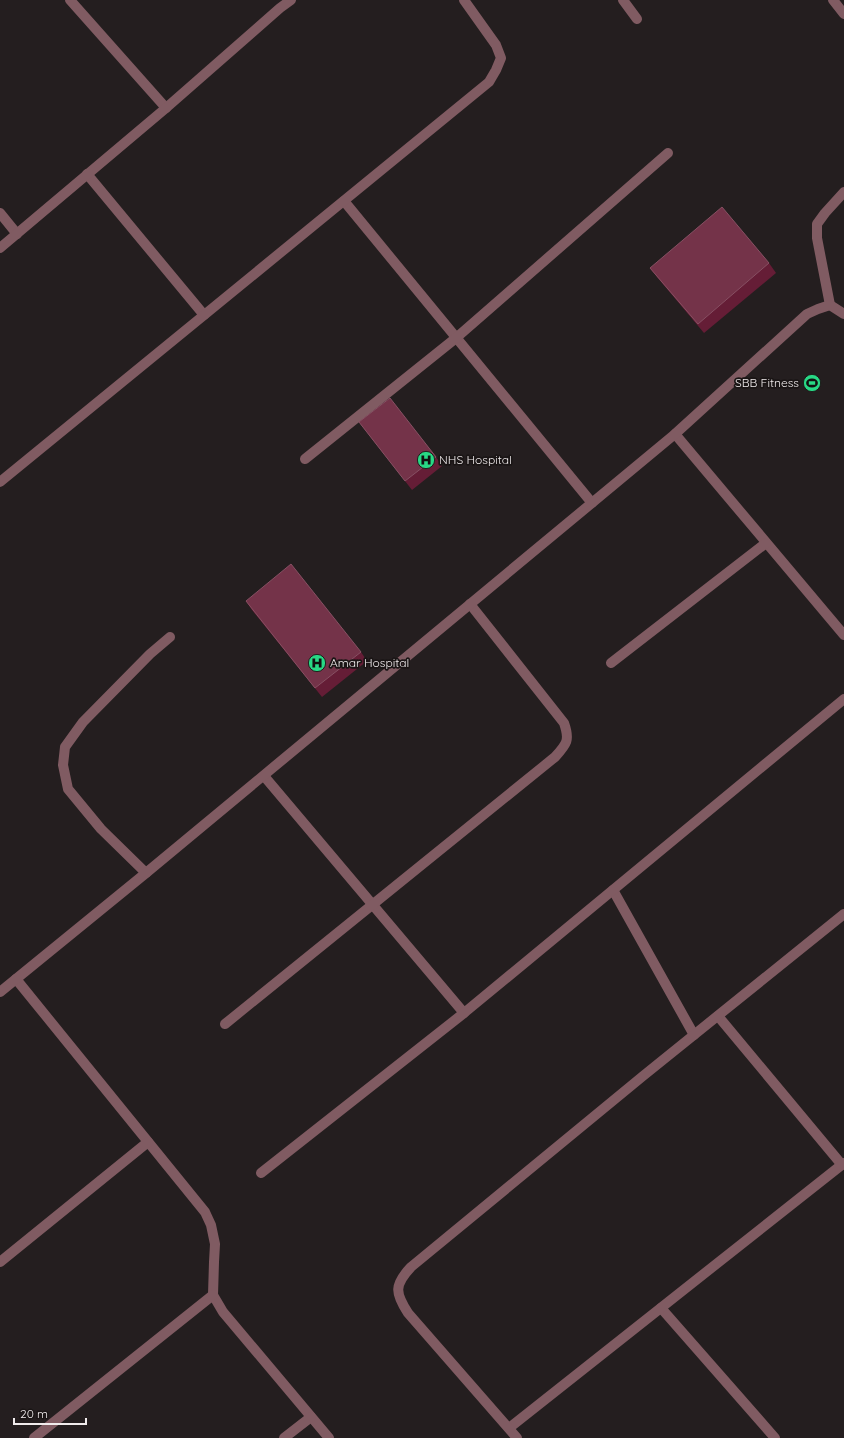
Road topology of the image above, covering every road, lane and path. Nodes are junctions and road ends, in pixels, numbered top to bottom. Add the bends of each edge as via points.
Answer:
1 (70, 0) edge
2 (291, 0) edge
3 (464, 0) edge
4 (623, 0) edge
5 (832, 0) edge
6 (844, 14) edge
7 (637, 19) dead end
8 (166, 108) junction
9 (668, 153) dead end
10 (87, 174) junction
11 (844, 192) edge
12 (344, 201) junction
13 (0, 213) edge
14 (17, 234) junction
15 (0, 248) edge
16 (830, 305) junction
17 (844, 314) edge
18 (204, 315) junction
19 (456, 338) junction
20 (675, 434) junction
21 (305, 459) dead end
22 (0, 482) edge
23 (592, 503) junction
24 (766, 542) junction
25 (470, 604) junction
26 (844, 635) edge
27 (170, 637) dead end
28 (611, 663) dead end
29 (844, 699) edge
30 (264, 776) junction
31 (146, 873) junction
32 (613, 890) junction
33 (372, 905) junction
34 (844, 914) edge
35 (16, 979) junction
36 (0, 992) edge
37 (464, 1013) junction
38 (718, 1016) junction
39 (225, 1024) dead end
40 (694, 1035) junction
41 (148, 1142) junction
42 (843, 1164) edge
43 (261, 1173) dead end
44 (0, 1262) edge
45 (214, 1295) junction
46 (661, 1308) junction
47 (311, 1417) junction
48 (509, 1428) junction
49 (34, 1438) edge
50 (284, 1438) edge
51 (329, 1438) edge
52 (517, 1438) edge
53 (775, 1438) edge

1 - 8 street
2 - 8 street
3 - 12 street via 496,45 501,58 489,82
4 - 7 street
5 - 6 street
8 - 10 street
9 - 19 street
10 - 14 street
10 - 18 street
11 - 16 street via 818,224 817,238
12 - 18 street
12 - 19 street
13 - 14 street
14 - 15 street
16 - 17 street
16 - 20 street via 807,314
18 - 22 street
19 - 21 street
19 - 23 street
20 - 23 street
20 - 24 street
23 - 25 street
24 - 26 street
24 - 28 street
25 - 30 street
25 - 33 street via 564,723 568,734 565,746 555,757
27 - 31 street via 83,722 65,746 63,765 68,789 101,829
29 - 32 street
30 - 31 street
30 - 33 street
31 - 35 street
32 - 37 street
32 - 40 street
33 - 37 street
33 - 39 street
34 - 38 street
35 - 36 street
35 - 41 street
37 - 43 street
38 - 40 street
38 - 42 street
40 - 48 street via 402,1277 398,1290 401,1302 408,1313
41 - 44 street
41 - 45 street via 205,1212 211,1225 215,1244
42 - 46 street
45 - 47 street via 223,1312
45 - 49 street
46 - 48 street
46 - 53 street
47 - 50 street
47 - 51 street
48 - 52 street

